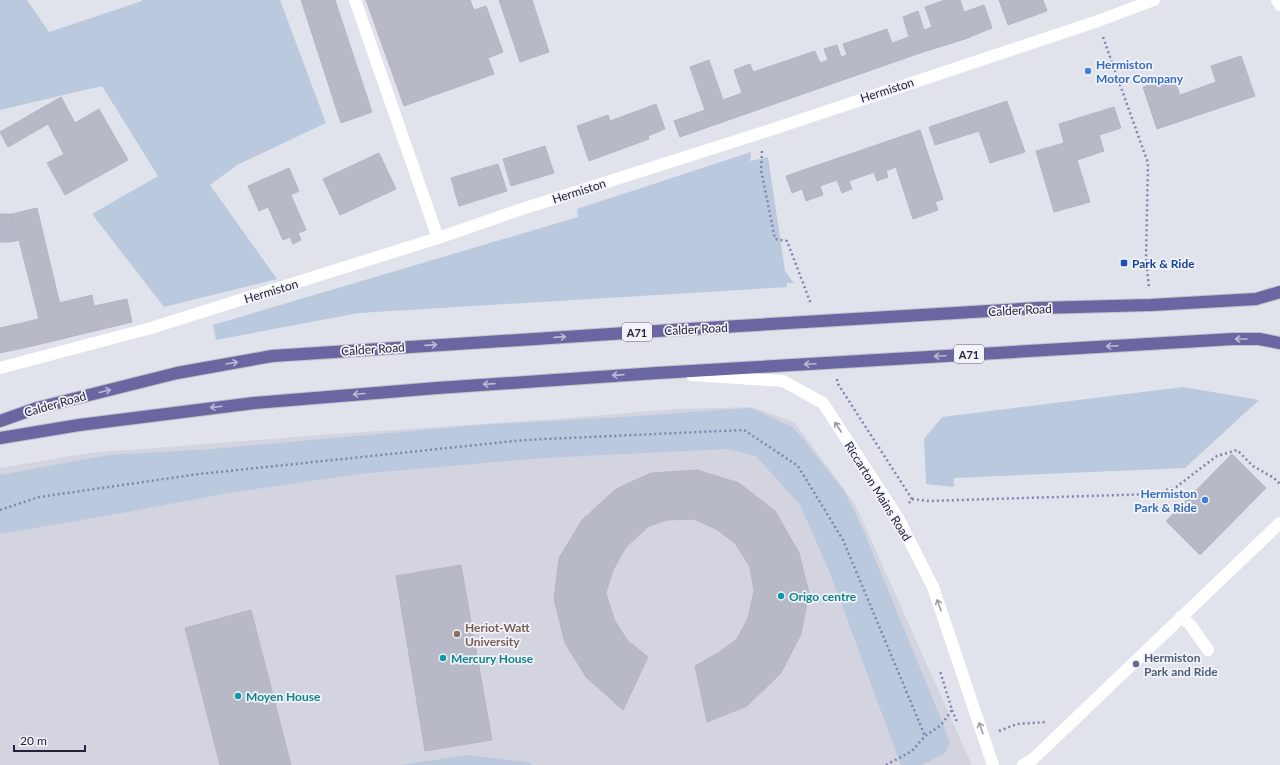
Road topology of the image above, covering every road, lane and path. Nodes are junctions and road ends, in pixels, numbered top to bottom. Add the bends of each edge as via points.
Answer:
1 (356, 0) edge
2 (1154, 0) edge
3 (1278, 0) edge
4 (1280, 6) edge
5 (1098, 21) junction
6 (438, 238) junction
7 (1280, 292) edge
8 (1151, 305) junction
9 (1280, 343) edge
10 (0, 368) edge
11 (657, 373) junction
12 (0, 421) edge
13 (0, 438) edge
14 (1280, 484) edge
15 (912, 499) dead end
16 (0, 510) edge
17 (1280, 523) edge
18 (1182, 616) junction
19 (1208, 650) dead end
20 (939, 666) dead end
21 (952, 710) junction
22 (1075, 719) junction
23 (958, 723) dead end
24 (924, 736) junction
25 (984, 736) junction
26 (886, 765) edge
27 (993, 765) edge
28 (1023, 765) edge

1 - 6 street
2 - 5 street, Hermiston
3 - 4 street
5 - 6 street, Hermiston
5 - 8 path via 1148,164 1146,258
6 - 10 street, Hermiston via 151,328
7 - 8 main road, Calder Road / A71 via 1256,299
12 -> 8 main road, Calder Road / A71 via 37,408 177,373 272,356 1038,308
9 -> 11 main road, Calder Road / A71 via 1259,339 1233,339
11 -> 13 main road, Calder Road / A71 via 254,402
25 -> 11 street, Riccarton Mains Road via 933,587 898,518 823,403 783,381
14 - 15 path via 1253,466 1237,450 1217,456 1176,487 1153,494 928,501
16 - 24 path via 39,497 207,473 524,440 744,430 798,466 843,540
17 - 18 street
18 - 19 street
18 - 22 street
20 - 21 path
21 - 23 path
21 - 24 path via 941,725
22 - 25 path via 1017,724
22 - 28 street via 1032,760
24 - 26 path via 912,751
25 - 27 street, Riccarton Mains Road

